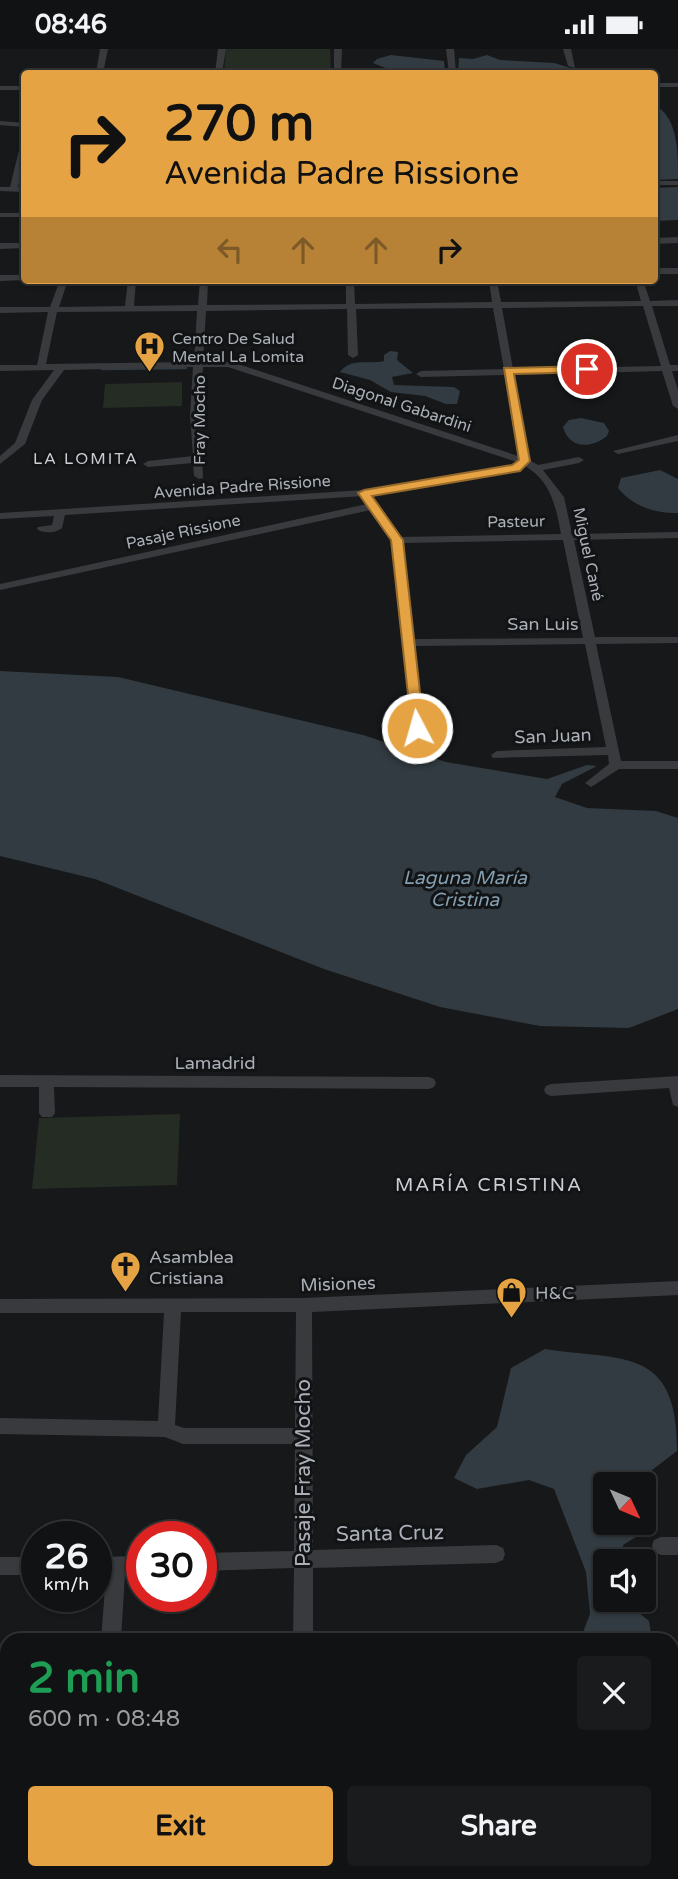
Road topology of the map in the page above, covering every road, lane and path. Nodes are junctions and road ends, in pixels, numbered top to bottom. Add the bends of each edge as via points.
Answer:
1 (104, 49) edge
2 (222, 49) edge
3 (338, 49) edge
4 (450, 49) edge
5 (567, 49) edge
6 (572, 66) dead end
7 (100, 70) edge
8 (219, 70) edge
9 (338, 70) edge
10 (452, 70) edge
11 (658, 85) edge
12 (678, 85) edge
13 (0, 88) edge
14 (21, 88) edge
15 (0, 123) edge
16 (21, 125) edge
17 (21, 159) edge
18 (658, 183) edge
19 (678, 183) edge
20 (0, 189) edge
21 (14, 189) junction
22 (21, 190) edge
23 (0, 215) edge
24 (21, 215) edge
25 (678, 240) edge
26 (658, 241) edge
27 (0, 246) edge
28 (21, 246) edge
29 (658, 271) edge
30 (678, 271) edge
31 (0, 278) edge
32 (21, 278) edge
33 (63, 284) edge
34 (132, 284) edge
35 (204, 284) edge
36 (350, 284) edge
37 (494, 284) edge
38 (640, 284) edge
39 (645, 303) junction
40 (678, 303) edge
41 (498, 305) junction
42 (351, 306) junction
43 (129, 309) junction
44 (202, 309) junction
45 (0, 310) edge
46 (53, 310) junction
47 (353, 355) dead end
48 (199, 365) junction
49 (41, 367) junction
50 (61, 367) junction
51 (0, 368) edge
52 (665, 368) junction
53 (678, 368) edge
54 (508, 370) junction
55 (421, 374) dead end
56 (678, 405) edge
57 (678, 438) edge
58 (618, 451) dead end
59 (198, 459) junction
60 (579, 460) dead end
61 (0, 461) edge
62 (524, 461) junction
63 (148, 464) dead end
64 (536, 468) junction
65 (199, 476) dead end
66 (364, 493) junction
67 (373, 506) junction
68 (60, 514) junction
69 (0, 516) edge
70 (42, 529) dead end
71 (678, 535) edge
72 (569, 536) junction
73 (397, 540) junction
74 (0, 587) edge
75 (678, 640) edge
76 (590, 642) junction
77 (408, 643) junction
78 (417, 728) dead end
79 (610, 751) junction
80 (497, 755) dead end
81 (615, 765) junction
82 (678, 765) edge
83 (591, 783) dead end
84 (0, 1081) edge
85 (46, 1081) junction
86 (677, 1082) edge
87 (429, 1083) dead end
88 (551, 1090) dead end
89 (678, 1101) edge
90 (47, 1113) dead end
91 (678, 1288) edge
92 (173, 1304) junction
93 (304, 1305) junction
94 (0, 1306) edge
95 (0, 1426) edge
96 (166, 1429) junction
97 (303, 1436) junction
98 (496, 1554) dead end
99 (303, 1558) junction
100 (217, 1561) edge
101 (0, 1566) edge
102 (21, 1566) edge
103 (112, 1566) edge
104 (116, 1566) junction
105 (126, 1566) edge
106 (111, 1633) edge
107 (303, 1633) edge

1 - 7 street
2 - 8 street
3 - 9 street
4 - 10 street
5 - 6 street
11 - 12 street
13 - 14 street
15 - 16 street
17 - 21 street
18 - 19 street
20 - 21 street
21 - 22 street
23 - 24 street
25 - 26 street
27 - 28 street
29 - 30 street
31 - 32 street
33 - 46 street
34 - 43 street
35 - 44 street, Fray Mocho
36 - 42 street
37 - 41 street
38 - 39 street
39 - 40 street
39 - 41 street
39 - 52 street
41 - 42 street
41 - 54 street
42 - 44 street
42 - 47 street
43 - 44 street
43 - 46 street
44 - 48 street, Fray Mocho
45 - 46 street
46 - 49 street
48 - 50 street
48 - 59 street, Fray Mocho
48 - 62 street, Diagonal Gabardini via 229,364
49 - 50 street
49 - 51 street
50 - 61 street via 37,400 20,444
52 - 53 street
52 - 54 street
52 - 56 street
54 - 55 street
54 - 62 street
57 - 58 street
59 - 63 street
59 - 65 street, Fray Mocho
60 - 64 street
62 - 64 street, Miguel Cané
62 - 66 street, Avenida Padre Rissione via 516,468
64 - 72 street, Miguel Cané via 559,497
66 - 67 street
66 - 68 street, Avenida Padre Rissione
67 - 73 street
67 - 74 street, Pasaje Rissione
68 - 69 street, Avenida Padre Rissione
68 - 70 street via 57,528
71 - 72 street, Pasteur
72 - 73 street, Pasteur
72 - 76 street, Miguel Cané
73 - 77 street
75 - 76 street, San Luis
76 - 77 street, San Luis
76 - 79 street, Miguel Cané
77 - 78 street
79 - 80 street, San Juan
79 - 81 street, Miguel Cané
81 - 82 street
81 - 83 street
84 - 85 street, Lamadrid
85 - 87 street, Lamadrid
85 - 90 street
86 - 88 street
86 - 89 street
91 - 93 street, Misiones
92 - 93 street, Misiones
92 - 94 street, Misiones
92 - 96 street
93 - 97 street, Pasaje Fray Mocho
95 - 96 street
96 - 97 street via 183,1436
97 - 99 street, Pasaje Fray Mocho
98 - 99 street, Santa Cruz
99 - 100 street, Santa Cruz
99 - 107 street, Pasaje Fray Mocho
101 - 102 street
103 - 104 street
104 - 105 street
104 - 106 street

